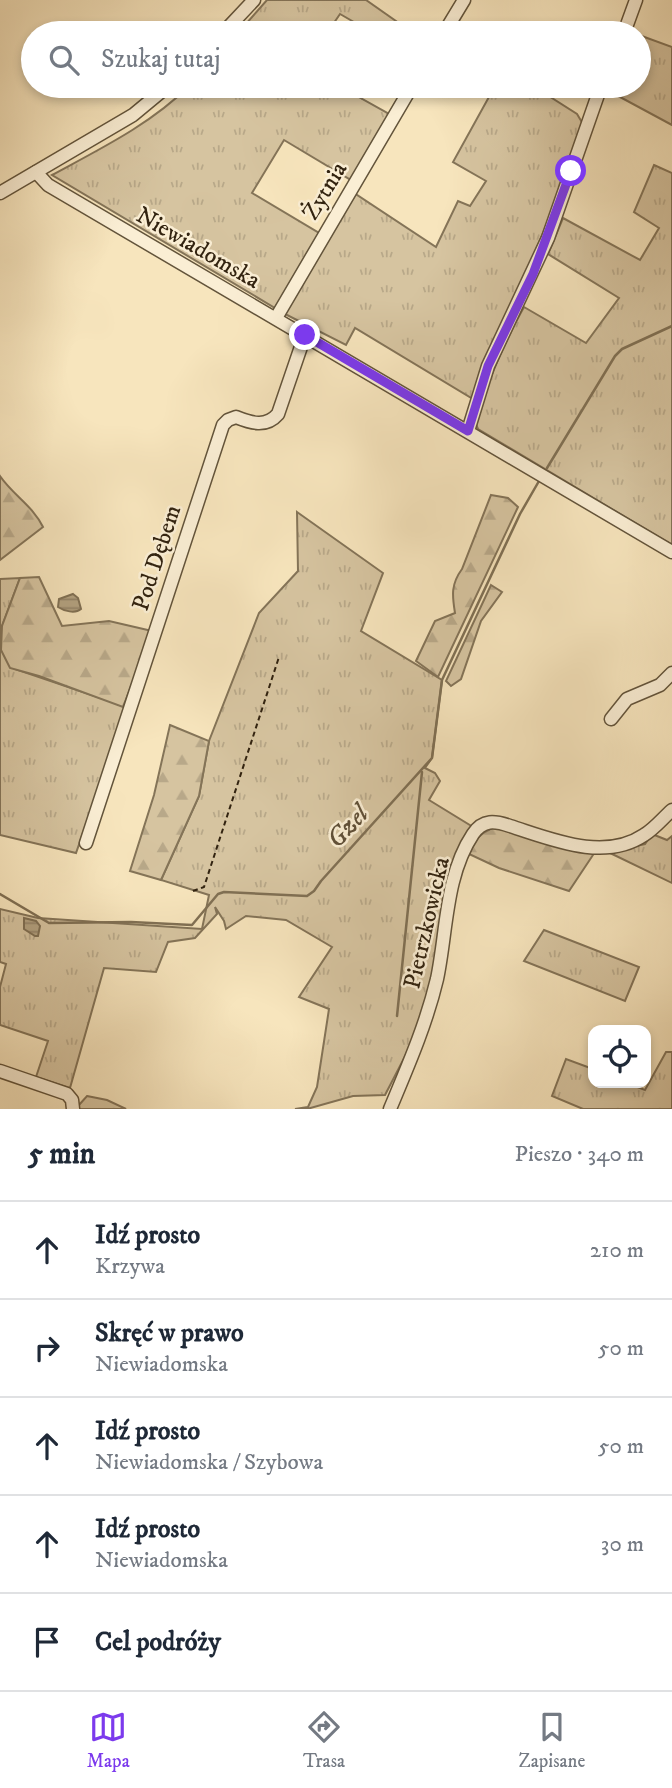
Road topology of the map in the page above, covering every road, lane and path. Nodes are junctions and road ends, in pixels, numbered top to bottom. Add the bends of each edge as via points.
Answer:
1 (254, 0) edge
2 (464, 0) edge
3 (636, 0) edge
4 (234, 21) edge
5 (451, 21) edge
6 (628, 21) edge
7 (154, 98) edge
8 (405, 98) edge
9 (597, 98) edge
10 (36, 172) junction
11 (0, 193) edge
12 (276, 318) junction
13 (305, 335) junction
14 (468, 431) junction
15 (672, 552) edge
16 (279, 657) dead end
17 (672, 673) edge
18 (611, 719) dead end
19 (672, 810) edge
20 (86, 843) dead end
21 (193, 891) dead end
22 (0, 1071) edge
23 (73, 1109) edge
24 (390, 1109) edge

1 - 4 street
2 - 5 street
3 - 6 street
7 - 10 street
8 - 12 street, Żytnia
9 - 14 street via 548,238 488,366
10 - 11 street
10 - 12 street, Niewiadomska via 48,185
12 - 13 street, Niewiadomska
13 - 14 street, Niewiadomska
13 - 20 street, Pod Dębem via 272,421 264,424 236,417 223,425
14 - 15 street
16 - 21 path via 204,887
17 - 18 street via 653,688 626,699
19 - 24 street, Pietrzkowicka via 644,835 606,848 494,822 473,833 453,883 423,1032
22 - 23 street via 67,1094

